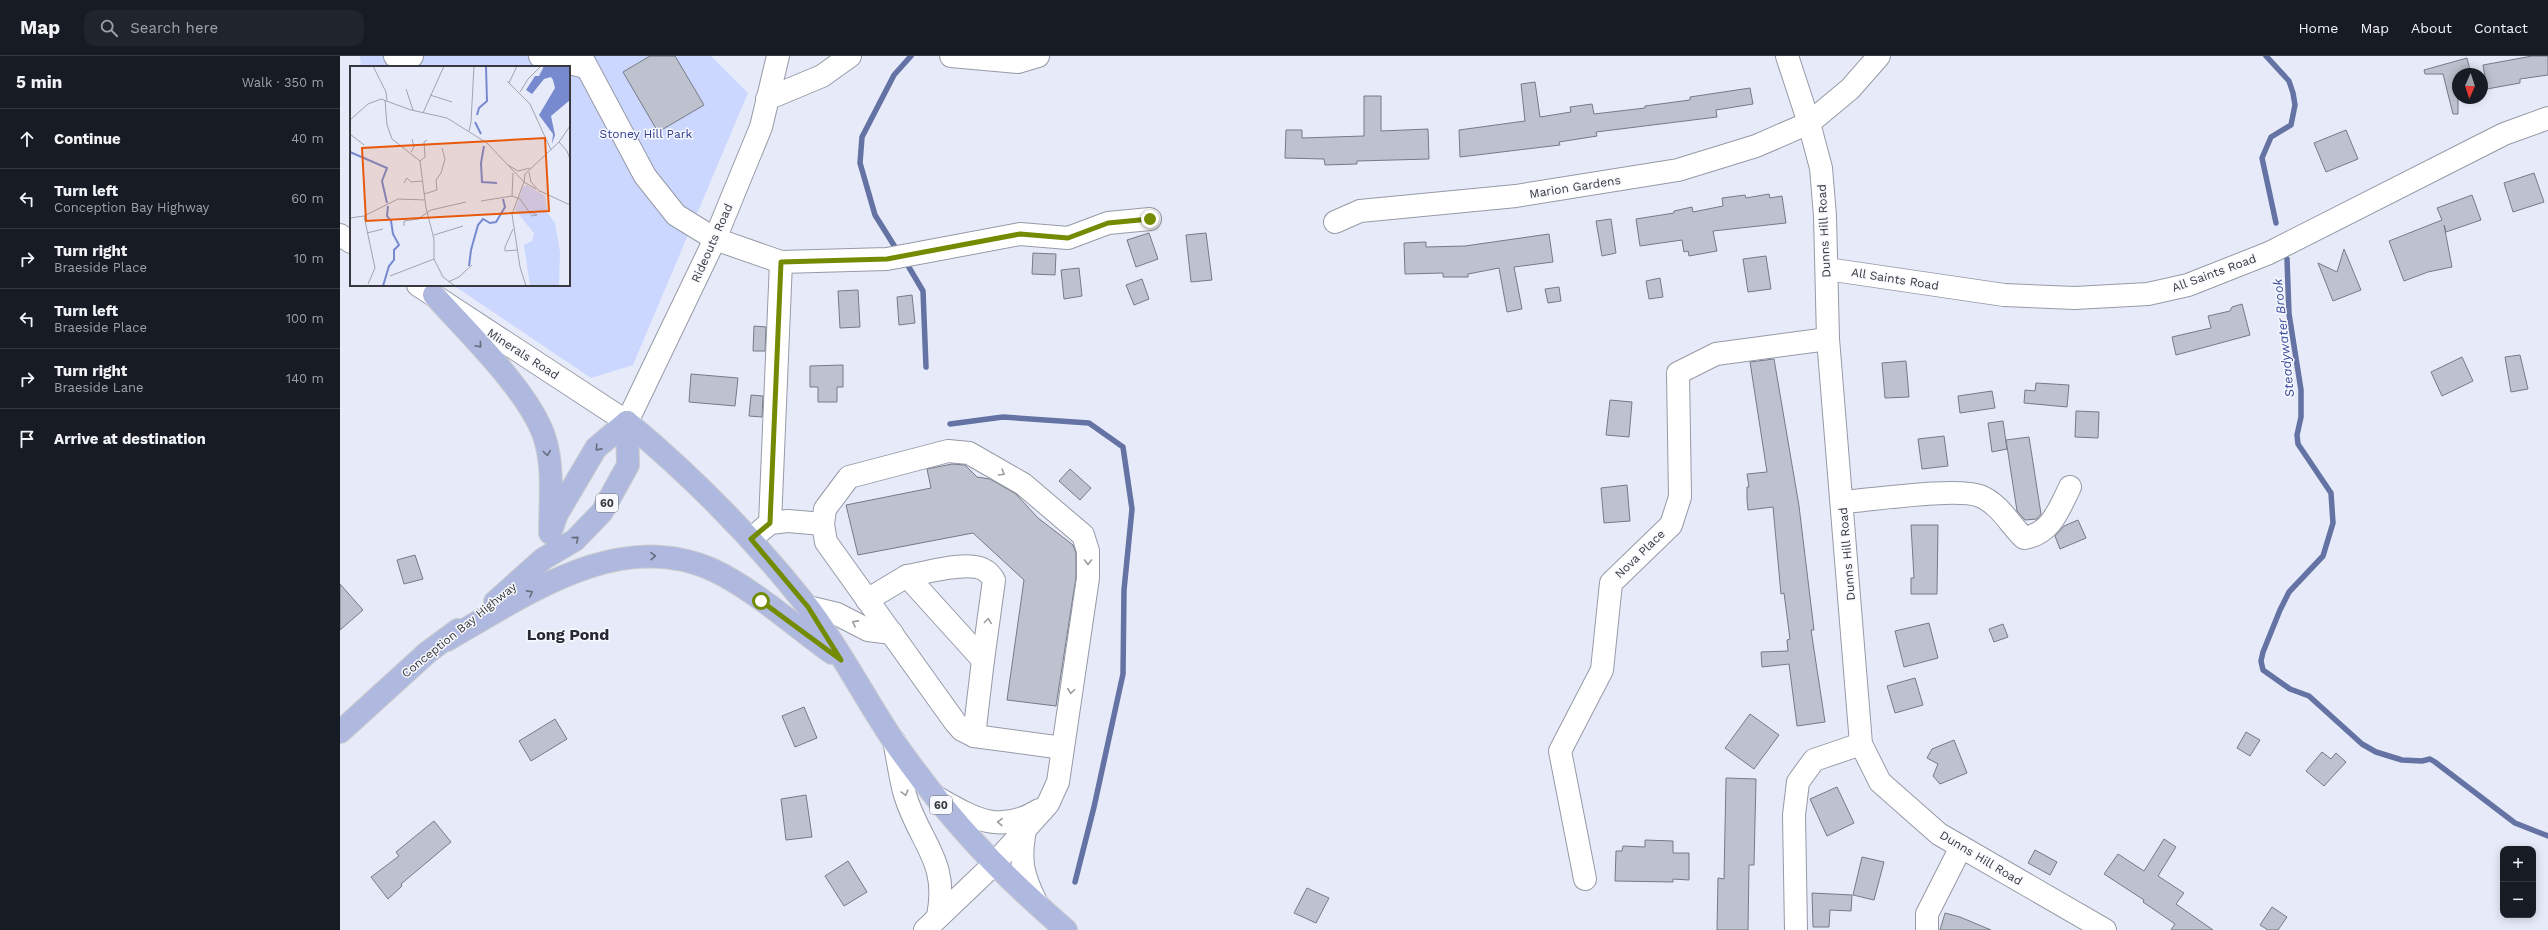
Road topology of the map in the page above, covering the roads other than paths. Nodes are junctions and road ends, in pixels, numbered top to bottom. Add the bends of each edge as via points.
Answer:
1 (395, 56) edge
2 (412, 56) edge
3 (540, 56) edge
4 (778, 56) edge
5 (850, 56) edge
6 (951, 56) edge
7 (1038, 56) edge
8 (1787, 56) edge
9 (1879, 56) edge
10 (583, 61) edge
11 (767, 99) junction
12 (2548, 118) edge
13 (1809, 123) junction
14 (1150, 219) dead end
15 (1335, 222) dead end
16 (340, 235) edge
17 (715, 239) junction
18 (350, 241) edge
19 (781, 262) junction
20 (1827, 269) junction
21 (426, 290) edge
22 (1828, 339) junction
23 (627, 422) junction
24 (2070, 488) dead end
25 (1842, 502) junction
26 (770, 523) junction
27 (823, 524) junction
28 (550, 533) junction
29 (751, 539) junction
30 (543, 559) junction
31 (907, 576) junction
32 (867, 600) junction
33 (808, 607) junction
34 (892, 632) junction
35 (447, 640) junction
36 (841, 660) junction
37 (983, 660) junction
38 (340, 732) edge
39 (974, 736) junction
40 (894, 742) junction
41 (1861, 744) junction
42 (1063, 748) junction
43 (932, 795) junction
44 (1048, 804) junction
45 (1025, 830) junction
46 (1961, 847) junction
47 (993, 865) junction
48 (1584, 879) dead end
49 (1039, 907) junction
50 (932, 923) edge
51 (1066, 930) edge
52 (1796, 930) edge
53 (1927, 930) edge
54 (2105, 930) edge

1 - 2 street
3 - 10 street
4 - 11 street, Rideouts Road
5 - 11 street via 822,76
6 - 7 street via 1018,62
8 - 13 street, Dunns Hill Road
9 - 13 street, Marion Gardens via 1850,89
10 - 17 street via 645,176 676,215
11 - 17 street, Rideouts Road via 761,127
12 - 20 street, All Saints Road via 2504,134 2269,253 2188,285 2148,294 2075,298 2004,295
13 - 15 street, Marion Gardens via 1756,146 1678,170 1516,196 1360,211
13 - 20 street, Dunns Hill Road via 1821,168
14 - 19 street via 1108,223 1068,238 1020,234 887,259
16 - 18 street
17 - 19 street
17 - 23 street, Rideouts Road
19 - 26 street
20 - 22 street, Dunns Hill Road
21 - 23 street, Minerals Road
21 -> 28 main road via 513,384 536,416 546,440
22 - 25 street, Dunns Hill Road
22 - 48 street, Nova Place via 1716,354 1678,373 1680,497 1671,525 1611,583 1602,670 1560,751
23 -> 28 main road via 596,448 557,514
23 - 29 main road, 60 via 665,454
30 -> 23 main road, Conception Bay Highway / 60 via 576,540 602,512 628,465
24 - 25 street via 2049,526 2035,537 2024,538 2013,528 2003,512 1980,496 1954,493
25 - 41 street, Dunns Hill Road
26 - 27 street
26 - 29 street
27 - 32 street via 826,542
27 -> 42 street via 825,509 849,478 948,451 968,453 1023,484 1083,535 1088,551 1088,578
28 - 30 main road
29 - 33 main road, 60
30 - 35 main road, Conception Bay Highway / 60
31 - 32 street
31 - 37 street
37 -> 31 street via 994,580 987,571 976,566
32 - 34 street
34 -> 33 street via 868,630 837,614
33 - 36 main road, 60
34 - 39 street via 955,722 962,730
35 -> 36 main road via 569,572 632,557 662,556 691,561 733,581
35 - 38 main road, Conception Bay Highway / 60 via 428,652
36 - 40 main road, 60
37 - 39 street
39 - 42 street
40 - 43 main road, 60
40 -> 50 street via 905,795 917,826 937,864 942,883
41 - 46 street, Dunns Hill Road via 1880,782 1939,834
41 - 52 street via 1814,760 1798,782 1794,815
42 - 44 street via 1058,782
44 -> 43 street via 1023,820 1006,823 987,822 962,812
43 - 47 main road, 60
44 - 45 street
45 - 47 street
45 - 49 street via 1021,854 1024,879
46 - 53 street via 1928,914
46 - 54 street, Dunns Hill Road
47 - 49 main road, 60
47 - 50 street
49 - 51 main road, 60

